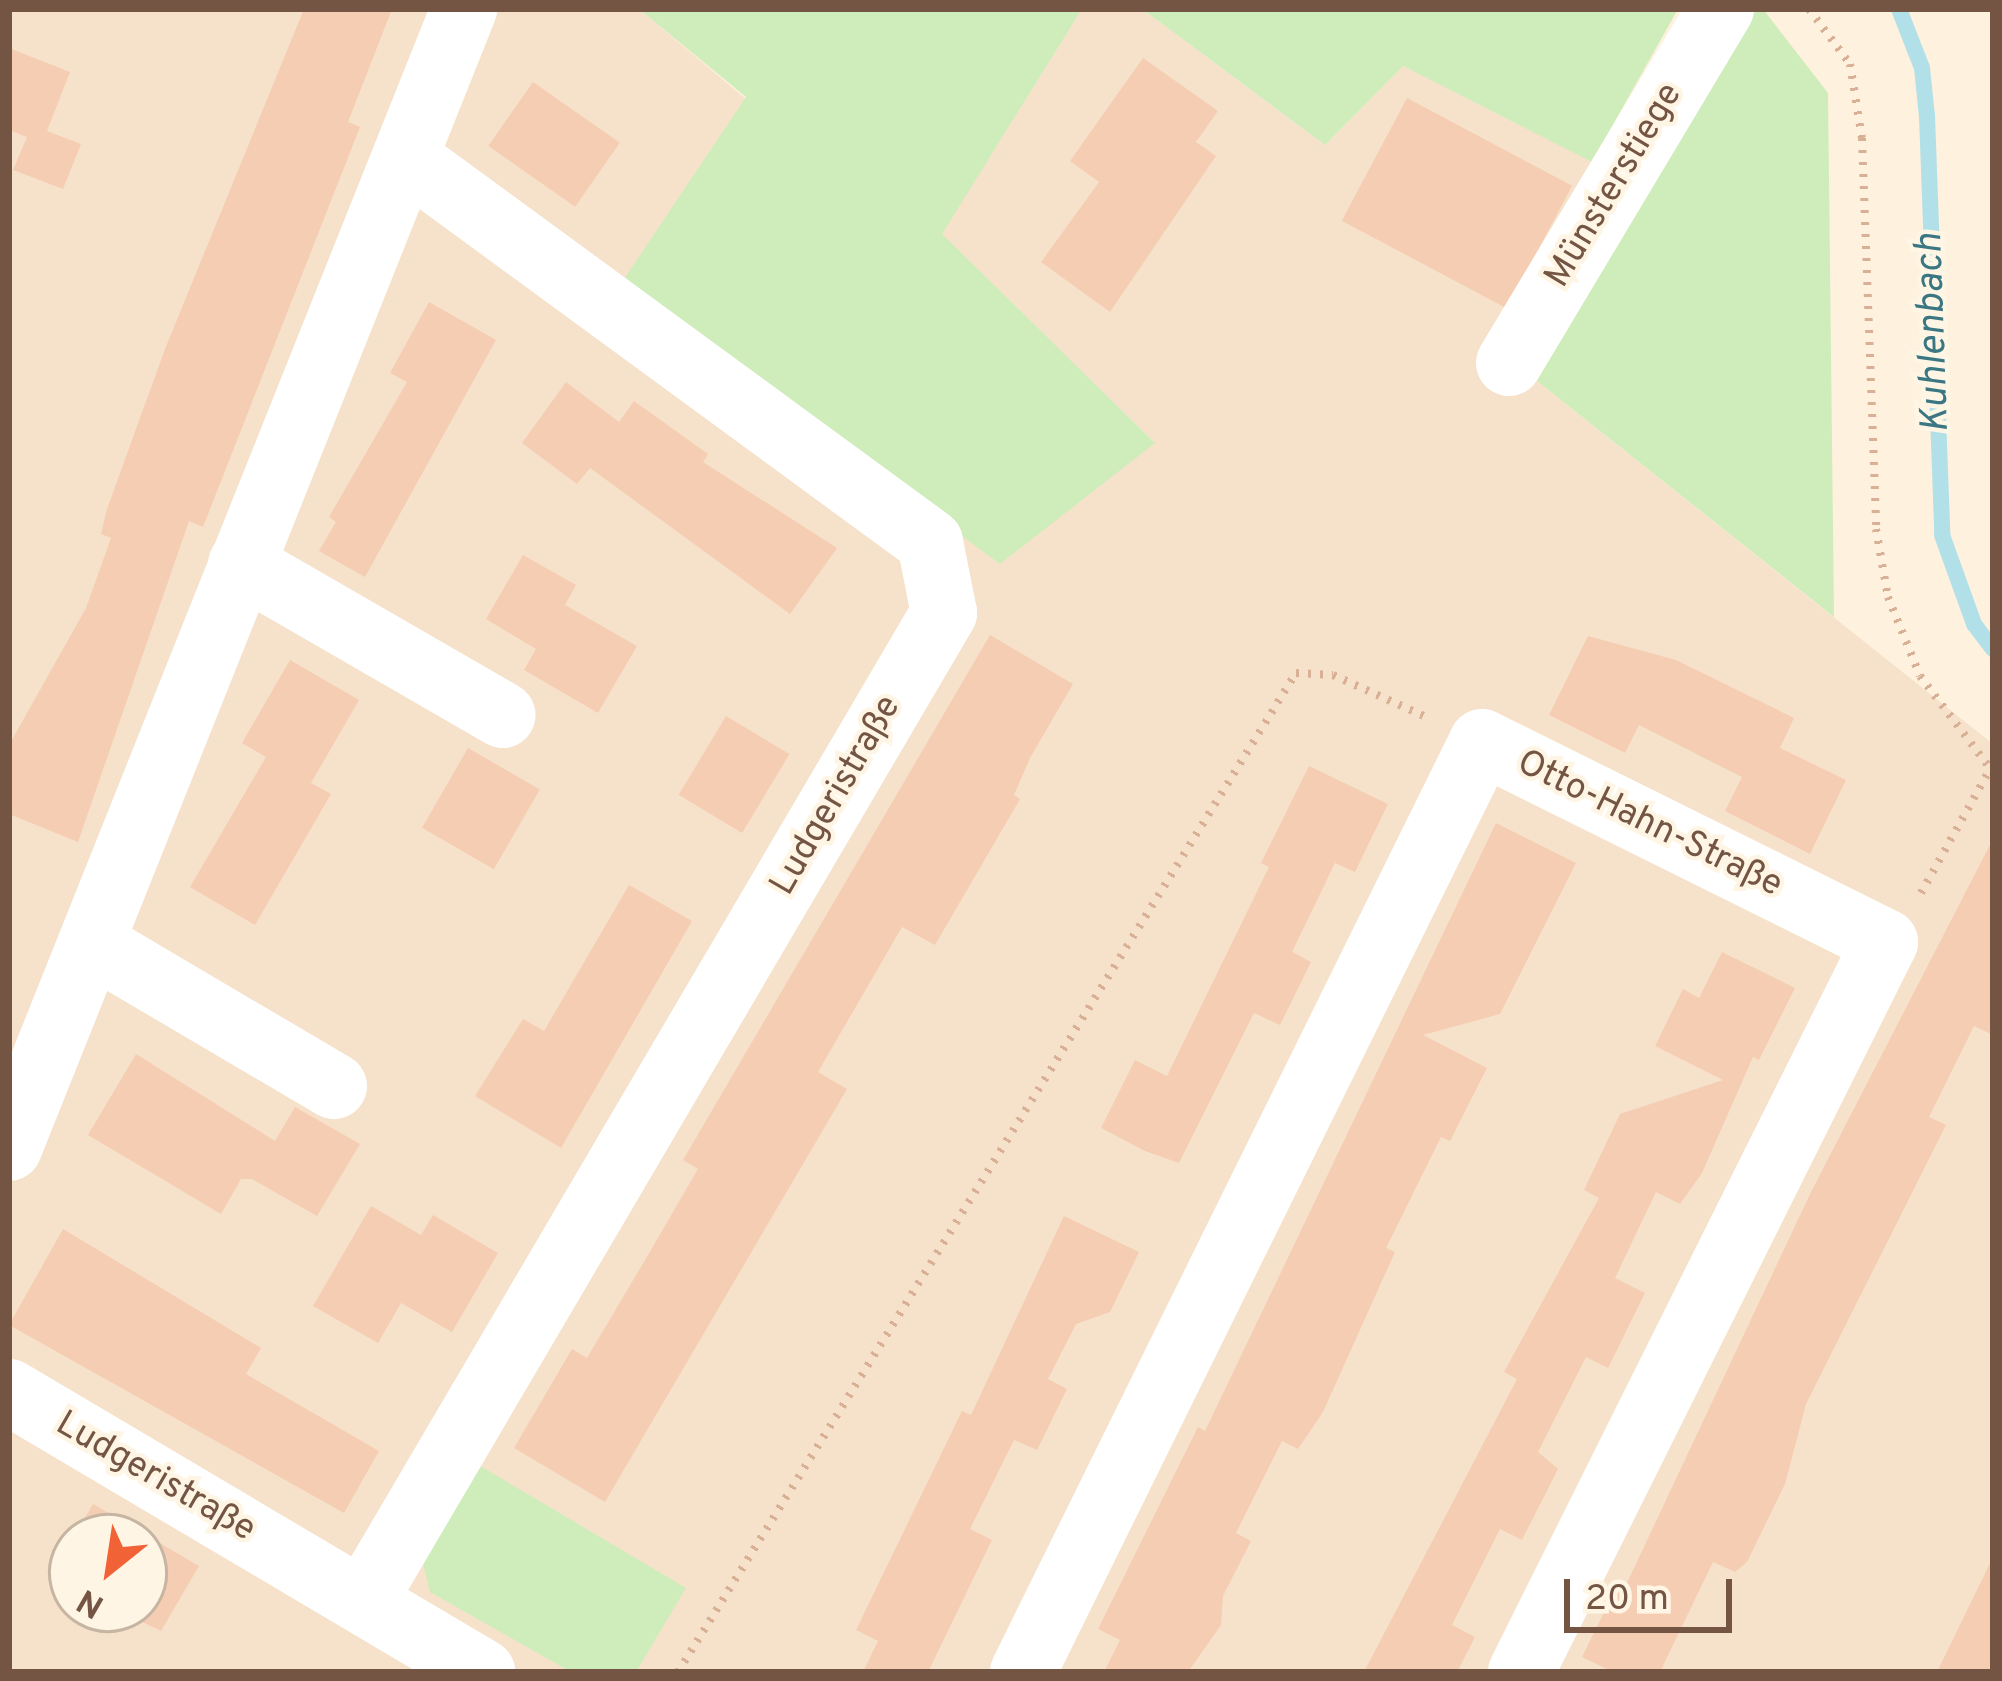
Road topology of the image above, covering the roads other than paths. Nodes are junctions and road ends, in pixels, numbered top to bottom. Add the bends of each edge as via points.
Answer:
1 (464, 9) edge
2 (1721, 9) edge
3 (407, 158) junction
4 (1509, 363) dead end
5 (241, 565) junction
6 (502, 716) dead end
7 (91, 943) junction
8 (334, 1086) dead end
9 (9, 1148) edge
10 (9, 1392) edge
11 (364, 1600) junction
12 (482, 1672) edge
13 (1022, 1672) edge
14 (1521, 1672) edge

1 - 3 street
2 - 4 street, Münsterstiege
3 - 5 street
3 - 11 street, Ludgeristraße via 929,542 944,614
5 - 6 street
5 - 7 street
7 - 8 street
7 - 9 street
10 - 11 street, Ludgeristraße
11 - 12 street, Ludgeristraße
13 - 14 street, Otto-Hahn-Straße via 1482,742 1886,942

